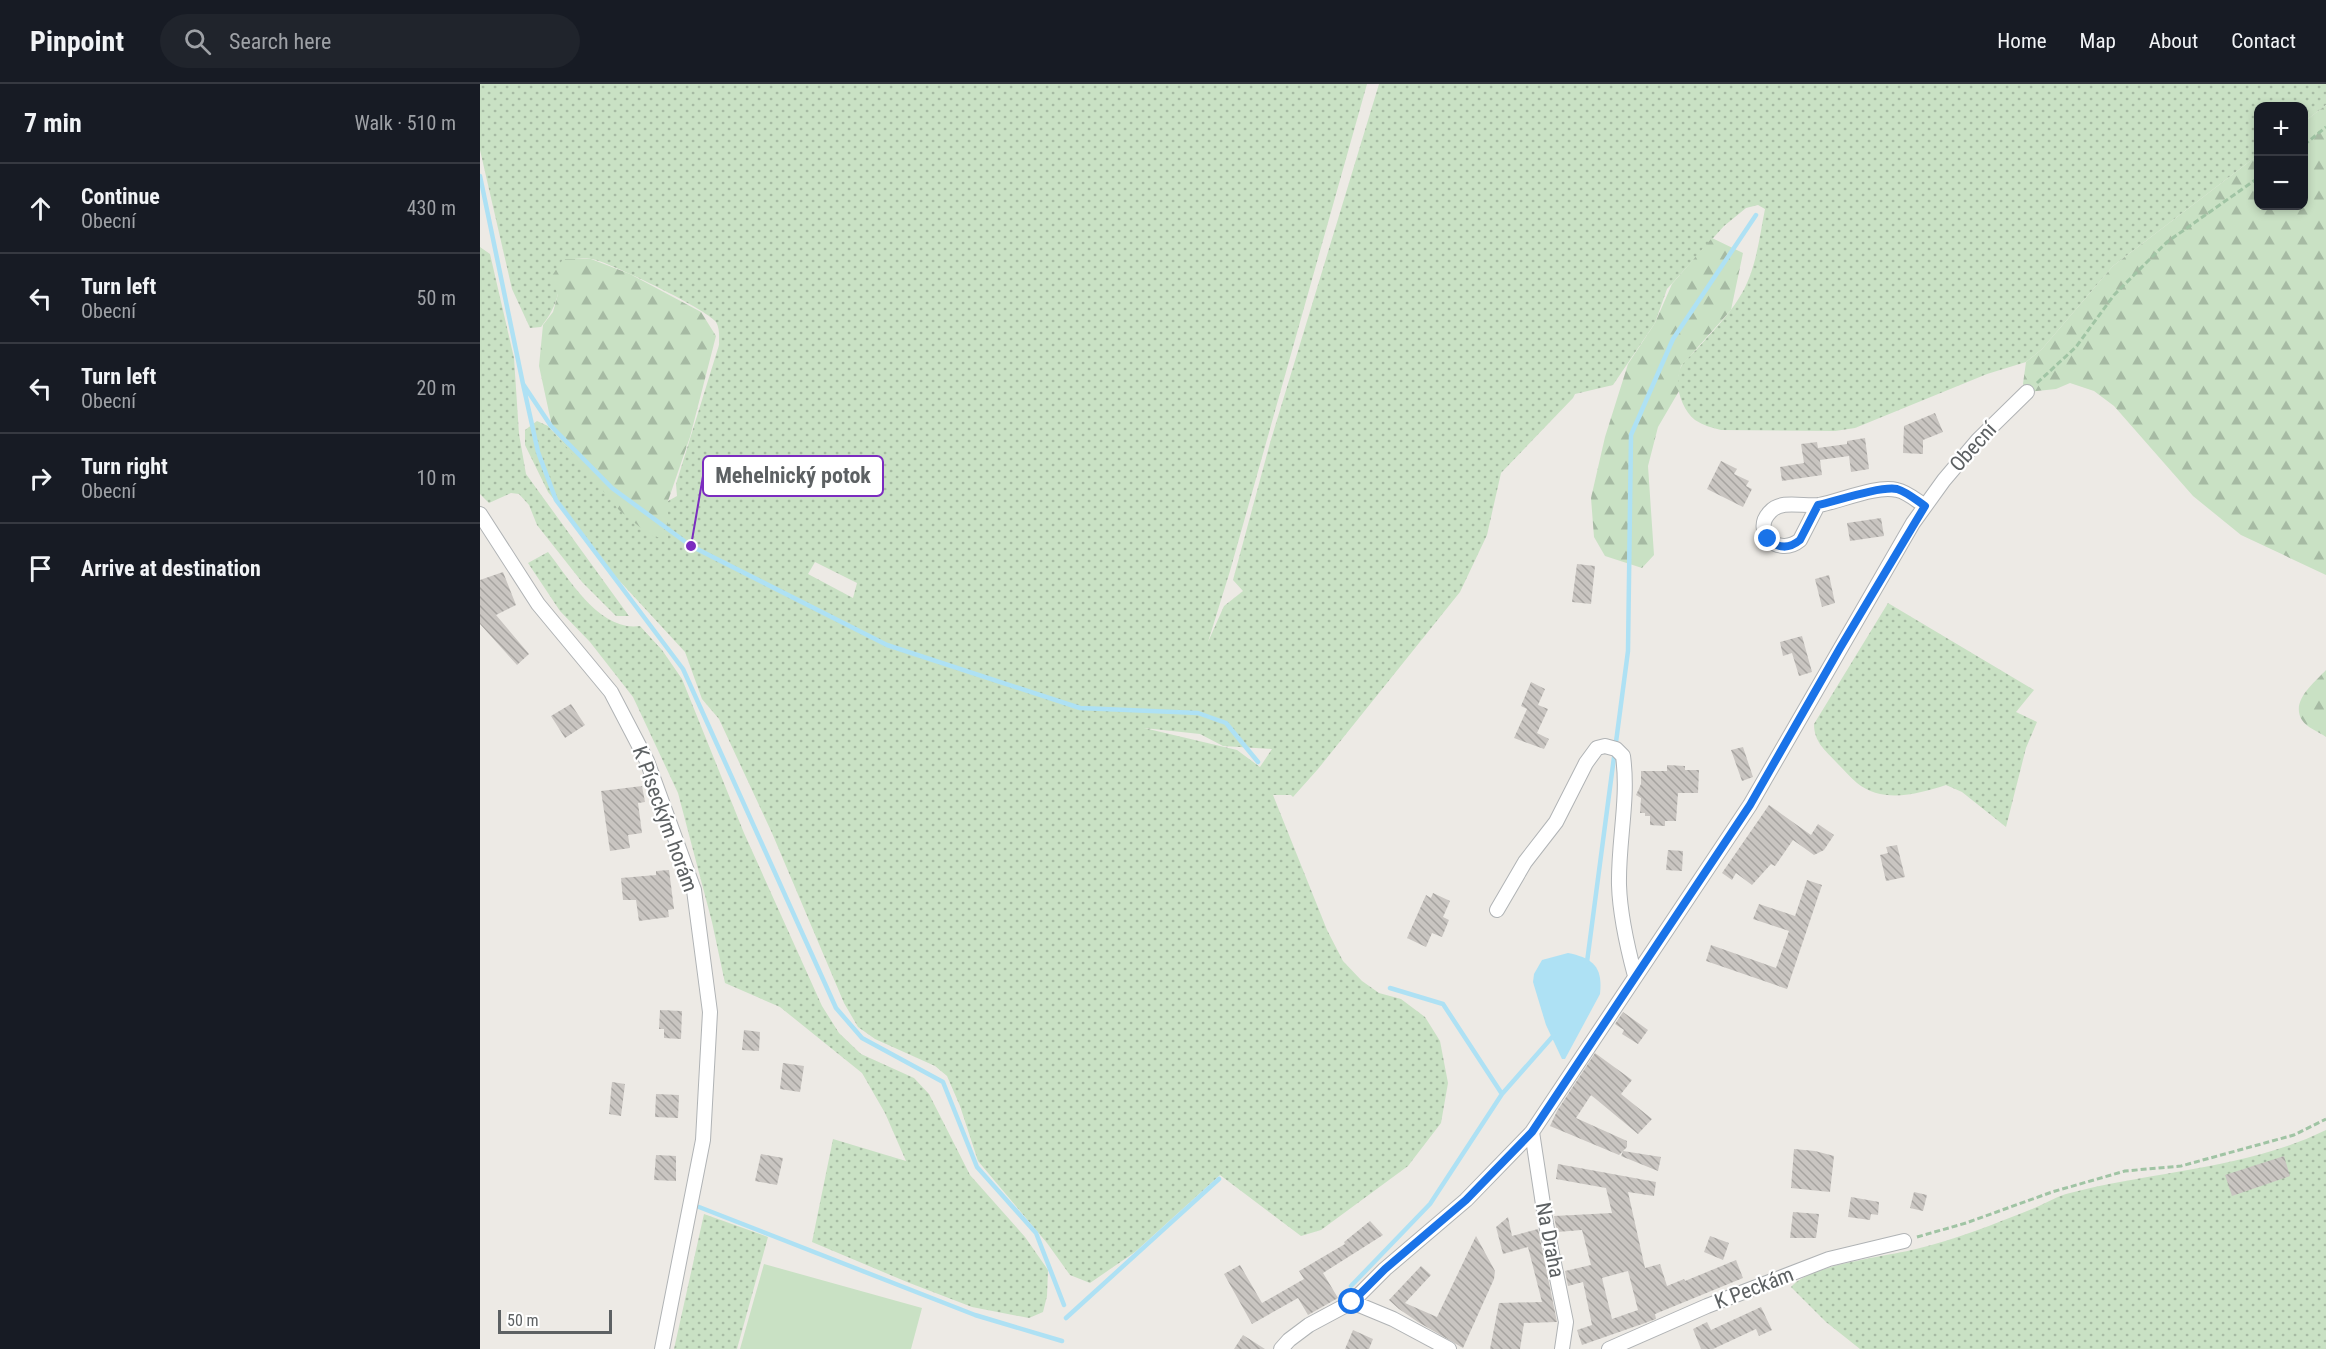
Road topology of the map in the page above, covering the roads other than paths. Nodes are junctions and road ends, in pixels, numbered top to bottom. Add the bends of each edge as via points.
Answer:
1 (2027, 392) road end
2 (1818, 505) dead end
3 (1925, 506) junction
4 (480, 514) edge
5 (1497, 910) dead end
6 (1635, 976) junction
7 (1532, 1132) junction
8 (1904, 1241) road end
9 (1352, 1302) junction
10 (662, 1349) edge
11 (1281, 1349) edge
12 (1449, 1349) edge
13 (1562, 1349) edge
14 (1609, 1349) edge

1 - 3 street, Obecní via 1978,440
2 - 3 street via 1895,489
3 - 6 street, Obecní via 1750,805
4 - 10 street, K Píseckým horám via 538,604 611,692 647,761 694,890 710,1011 703,1140
5 - 6 street via 1525,862 1556,822 1596,748 1616,750 1623,756 1626,774 1619,885 1624,934
6 - 7 street, Obecní
7 - 9 street, Obecní via 1466,1200
7 - 13 street, Na Draha via 1566,1322
8 - 14 street, K Peckám via 1829,1258
9 - 11 street, Obecní via 1309,1325
9 - 12 street via 1394,1319

